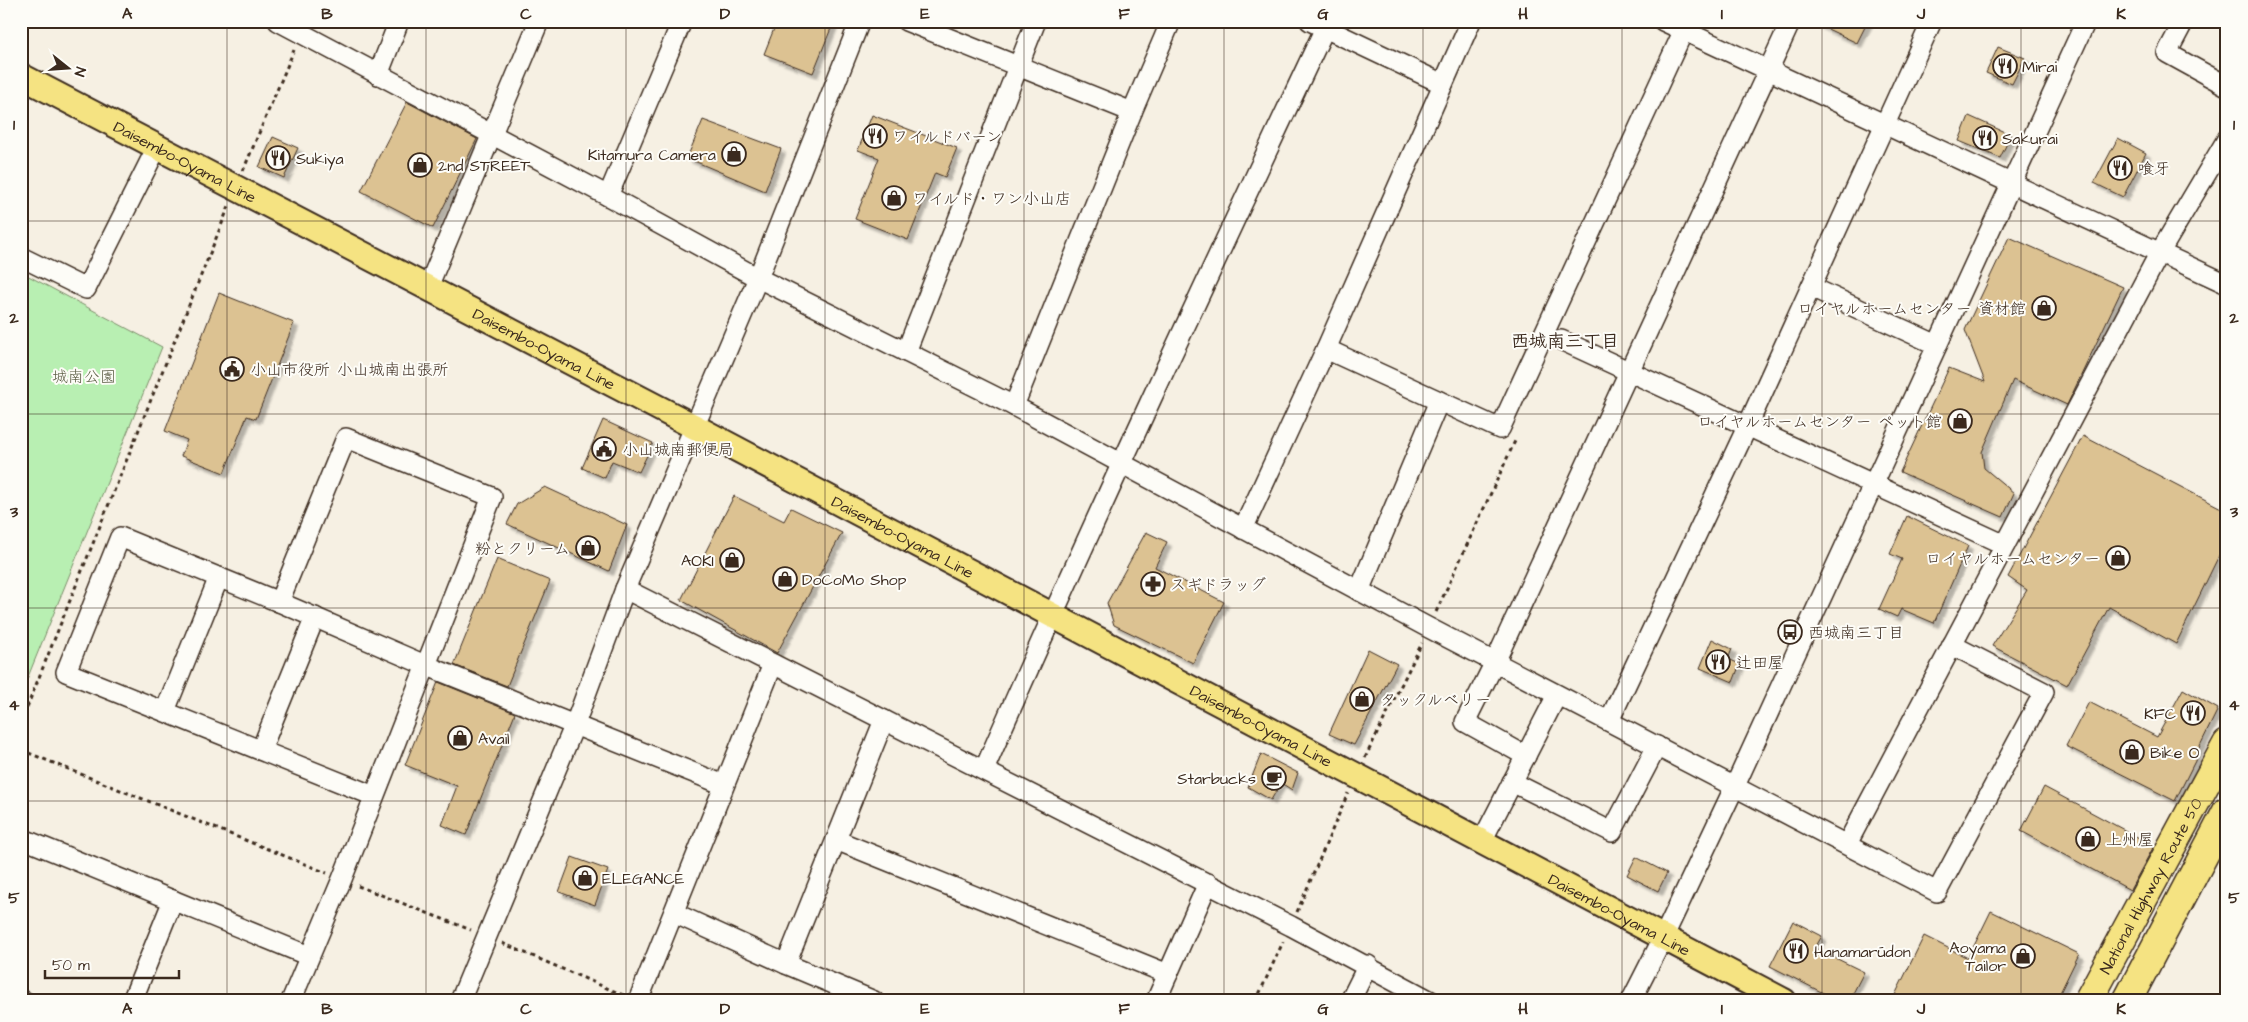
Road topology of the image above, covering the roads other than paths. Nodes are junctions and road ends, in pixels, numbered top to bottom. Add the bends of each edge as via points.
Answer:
1 (278, 21) edge
2 (399, 21) edge
3 (539, 21) edge
4 (682, 21) edge
5 (860, 21) edge
6 (906, 21) edge
7 (1036, 21) edge
8 (1171, 21) edge
9 (1471, 21) edge
10 (1664, 21) edge
11 (1791, 21) edge
12 (1932, 21) edge
13 (2086, 21) edge
14 (2184, 21) edge
15 (1317, 25) edge
16 (1686, 26) edge
17 (1017, 68) junction
18 (1769, 69) junction
19 (378, 75) junction
20 (21, 76) edge
21 (1442, 84) junction
22 (2227, 86) edge
23 (1132, 112) junction
24 (1885, 126) junction
25 (493, 134) junction
26 (2227, 139) edge
27 (157, 148) junction
28 (2011, 184) junction
29 (608, 196) junction
30 (2160, 252) junction
31 (21, 257) edge
32 (758, 278) junction
33 (2227, 284) edge
34 (428, 287) junction
35 (1811, 287) junction
36 (1561, 340) dead end
37 (1937, 345) junction
38 (1326, 349) junction
39 (906, 352) junction
40 (1630, 370) junction
41 (1439, 401) junction
42 (1014, 406) junction
43 (1748, 425) junction
44 (695, 427) junction
45 (1123, 464) junction
46 (1875, 483) junction
47 (1243, 529) junction
48 (2005, 544) junction
49 (219, 577) junction
50 (625, 589) junction
51 (1360, 591) junction
52 (279, 602) junction
53 (1052, 616) junction
54 (315, 617) junction
55 (1952, 645) junction
56 (1495, 662) junction
57 (773, 664) junction
58 (425, 665) junction
59 (1557, 694) junction
60 (165, 712) junction
61 (884, 720) junction
62 (1609, 720) junction
63 (574, 724) junction
64 (2227, 744) edge
65 (1657, 746) junction
66 (261, 750) junction
67 (1526, 756) junction
68 (984, 770) junction
69 (1512, 782) junction
70 (724, 785) junction
71 (1734, 788) junction
72 (374, 796) junction
73 (2227, 811) edge
74 (21, 838) edge
75 (836, 840) junction
76 (1482, 841) junction
77 (1847, 844) junction
78 (1208, 884) junction
79 (173, 900) junction
80 (674, 913) junction
81 (1663, 938) junction
82 (309, 956) junction
83 (786, 964) junction
84 (1368, 965) junction
85 (1168, 974) junction
86 (2130, 1000) edge
87 (132, 1001) edge
88 (291, 1001) edge
89 (460, 1001) edge
90 (638, 1001) edge
91 (874, 1001) edge
92 (1156, 1001) edge
93 (1350, 1001) edge
94 (1431, 1001) edge
95 (1631, 1001) edge
96 (1784, 1001) edge
97 (2088, 1001) edge

1 - 19 street
2 - 19 street
3 - 25 street
4 - 29 street
5 - 32 street
6 - 17 street
7 - 17 street
8 - 23 street
9 - 21 street
10 - 16 street
11 - 18 street
12 - 24 street
13 - 28 street
14 - 22 street via 2167,53
15 - 21 street
15 - 45 street
16 - 18 street
16 - 41 street via 1500,429
17 - 23 street
17 - 39 street
18 - 24 street
18 - 40 street
19 - 25 street
20 - 27 main road, Daisembo-Oyama Line
21 - 38 street
23 - 42 street
24 - 28 street
24 - 35 street
25 - 29 street
25 - 34 street
26 - 30 street
27 - 31 street via 86,289
27 - 34 main road, Daisembo-Oyama Line
28 - 30 street
28 - 37 street
29 - 32 street
30 - 33 street
30 - 48 street
32 - 39 street
32 - 44 street
34 - 44 main road, Daisembo-Oyama Line
35 - 37 street
35 - 43 street
36 - 40 street
37 - 46 street
38 - 41 street
38 - 47 street
39 - 42 street
40 - 43 street
40 - 56 street
41 - 51 street
42 - 45 street
43 - 46 street
43 - 62 street
44 - 50 street
44 - 53 main road, Daisembo-Oyama Line
45 - 47 street
45 - 53 street
46 - 48 street
46 - 71 street
47 - 51 street
48 - 55 street
49 - 52 street
49 - 60 street
49 - 60 street via 120,538 66,672
50 - 57 street
50 - 63 street
51 - 56 street
52 - 54 street
52 - 58 street via 346,438 492,497
53 - 68 street
53 - 76 main road, Daisembo-Oyama Line
54 - 58 street
54 - 66 street
55 - 77 street
55 - 77 street via 2044,692 1937,892
56 - 59 street
56 - 67 street via 1465,722
57 - 61 street
57 - 70 street
58 - 63 street
58 - 72 street
59 - 62 street
59 - 67 street
60 - 66 street
61 - 68 street
61 - 75 street
62 - 65 street
63 - 70 street
63 - 89 street
64 - 97 highway, National Highway Route 50
65 - 69 street via 1612,832
65 - 71 street
66 - 72 street
67 - 69 street
68 - 78 street
69 - 76 street
70 - 80 street
71 - 77 street
71 - 81 street
72 - 82 street
73 - 86 highway, National Highway Route 50
74 - 79 street
75 - 83 street
75 - 85 street
76 - 81 main road, Daisembo-Oyama Line
78 - 84 street
78 - 85 street
79 - 82 street
79 - 87 street
80 - 83 street
80 - 90 street
81 - 95 street
81 - 96 main road, Daisembo-Oyama Line
82 - 88 street
83 - 91 street
84 - 93 street
84 - 94 street
85 - 92 street

